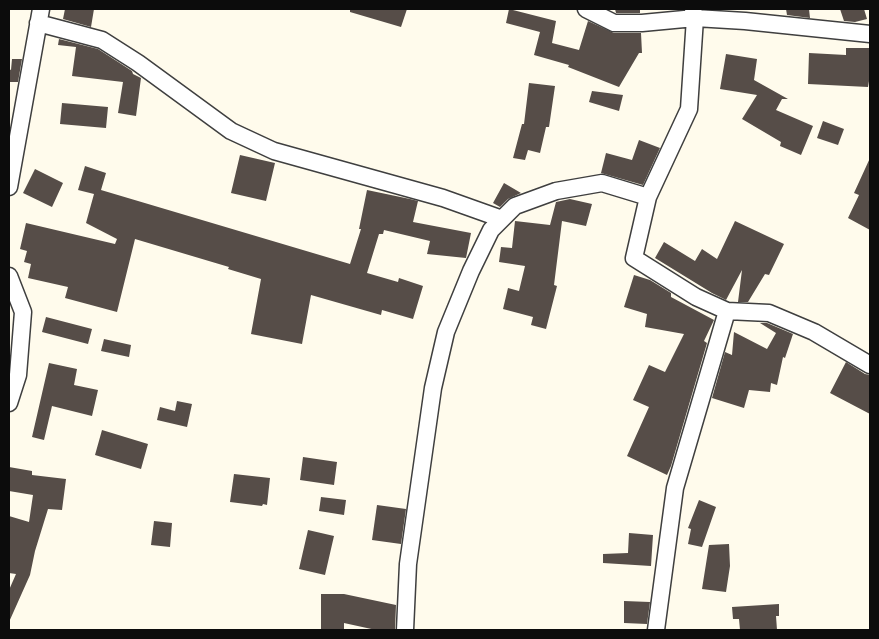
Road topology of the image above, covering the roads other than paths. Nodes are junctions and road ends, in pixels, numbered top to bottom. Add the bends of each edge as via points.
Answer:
1 (586, 9) edge
2 (694, 13) edge
3 (40, 16) edge
4 (870, 34) edge
5 (9, 187) edge
6 (648, 197) junction
7 (502, 219) junction
8 (9, 276) edge
9 (728, 311) junction
10 (870, 365) edge
11 (9, 403) edge
12 (405, 630) edge
13 (656, 630) edge

1 - 2 street via 614,23 642,23
2 - 4 street
2 - 6 street via 689,108
3 - 5 street
3 - 7 street via 102,40 231,131 274,151 443,198
6 - 7 street via 602,183 556,191 514,206
6 - 9 street via 634,258 696,297
7 - 12 street via 491,230 446,332 433,388 408,564
8 - 11 street via 23,312 18,376
9 - 10 street via 769,313 814,332
9 - 13 street via 675,488

